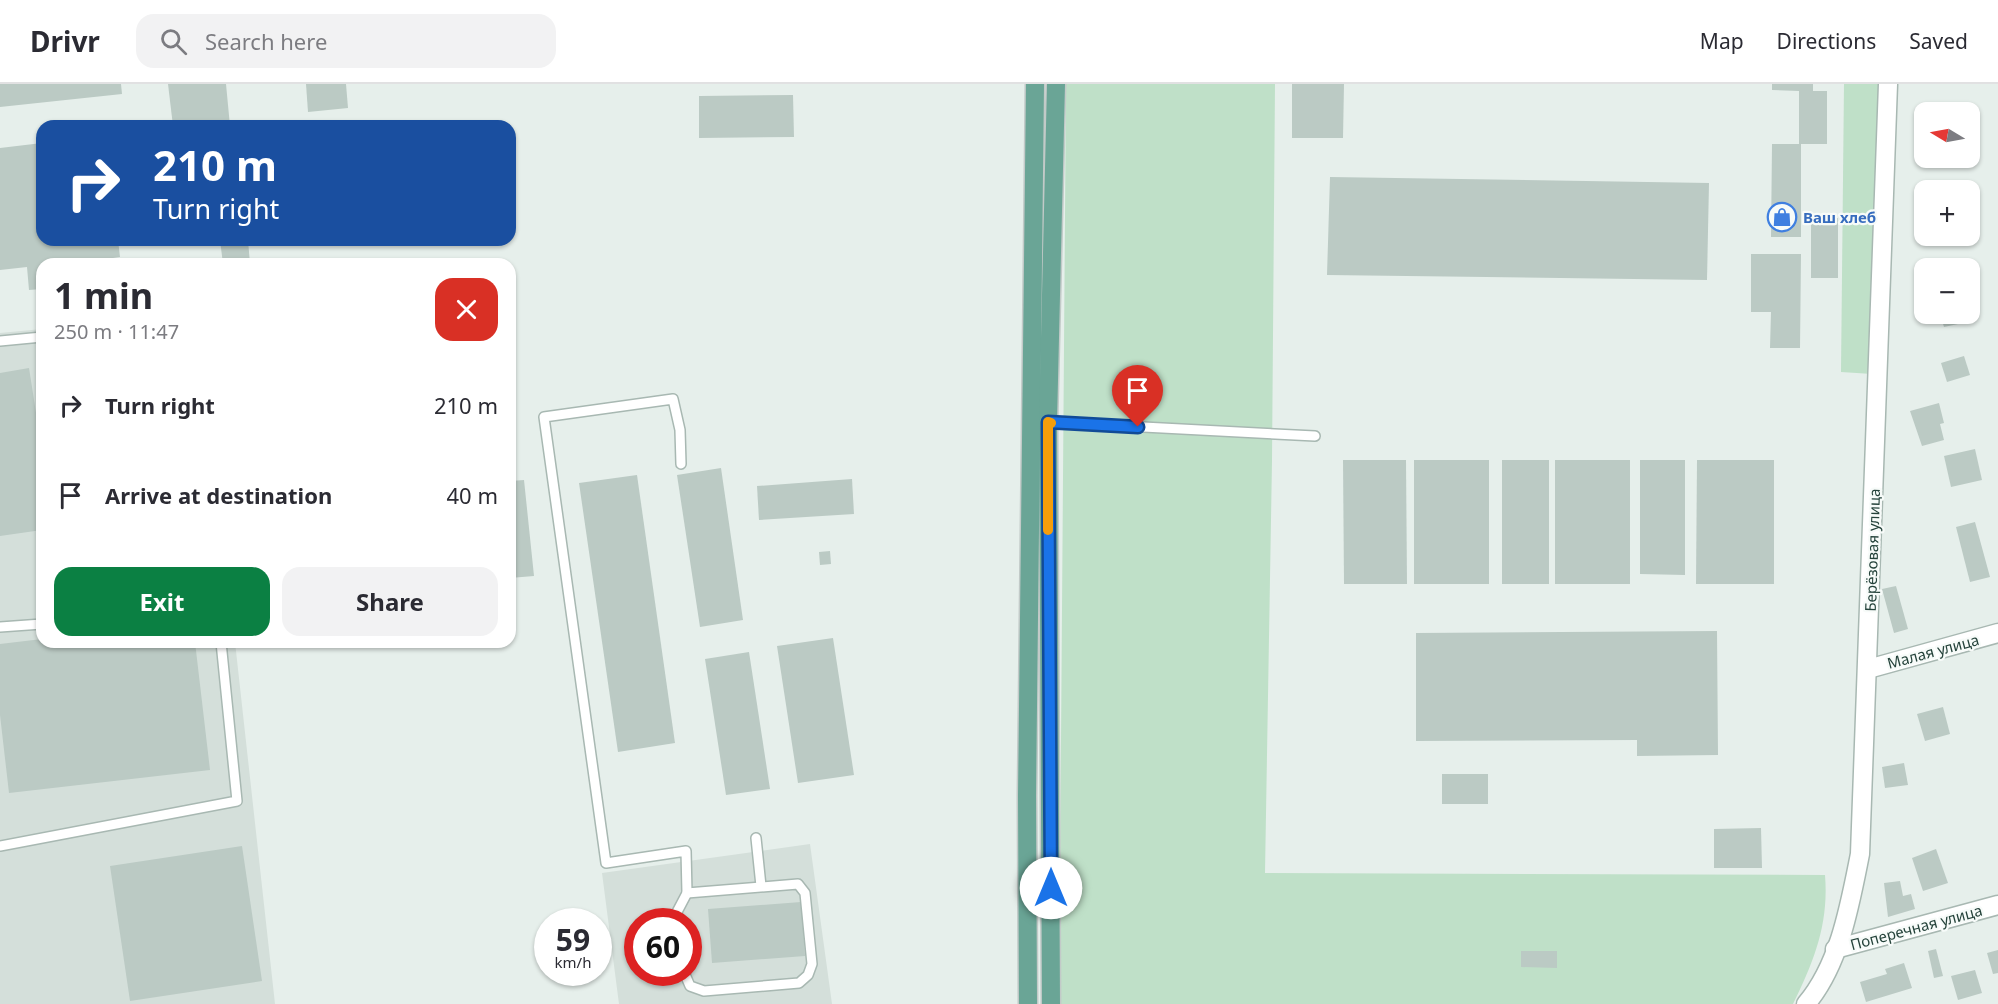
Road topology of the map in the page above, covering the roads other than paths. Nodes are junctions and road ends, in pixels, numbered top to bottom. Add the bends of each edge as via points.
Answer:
1 (1035, 84) edge
2 (1056, 84) edge
3 (1888, 84) edge
4 (36, 338) edge
5 (0, 341) edge
6 (1048, 422) junction
7 (1315, 436) dead end
8 (681, 464) dead end
9 (36, 624) edge
10 (0, 627) edge
11 (1998, 633) edge
12 (221, 648) edge
13 (1868, 669) junction
14 (756, 838) dead end
15 (0, 846) edge
16 (761, 886) junction
17 (687, 893) junction
18 (1998, 905) edge
19 (679, 908) edge
20 (1835, 949) junction
21 (690, 986) edge
22 (1028, 1004) edge
23 (1051, 1004) edge
24 (1806, 1004) edge

1 - 22 main road via 1026,796
2 - 6 main road
3 - 13 street, Берёзовая улица
4 - 5 lane
6 - 7 lane
6 - 23 main road
8 - 17 lane via 680,430 672,399 544,417 606,863 686,851
9 - 10 lane
11 - 13 street, Малая улица
12 - 15 lane via 237,801
13 - 20 street, Берёзовая улица via 1860,854 1850,907
14 - 16 lane
16 - 17 lane
16 - 21 lane via 798,884 805,893 812,964 808,975 799,983 704,991
17 - 19 lane
18 - 20 street, Поперечная улица
20 - 24 street, Берёзовая улица via 1820,987

